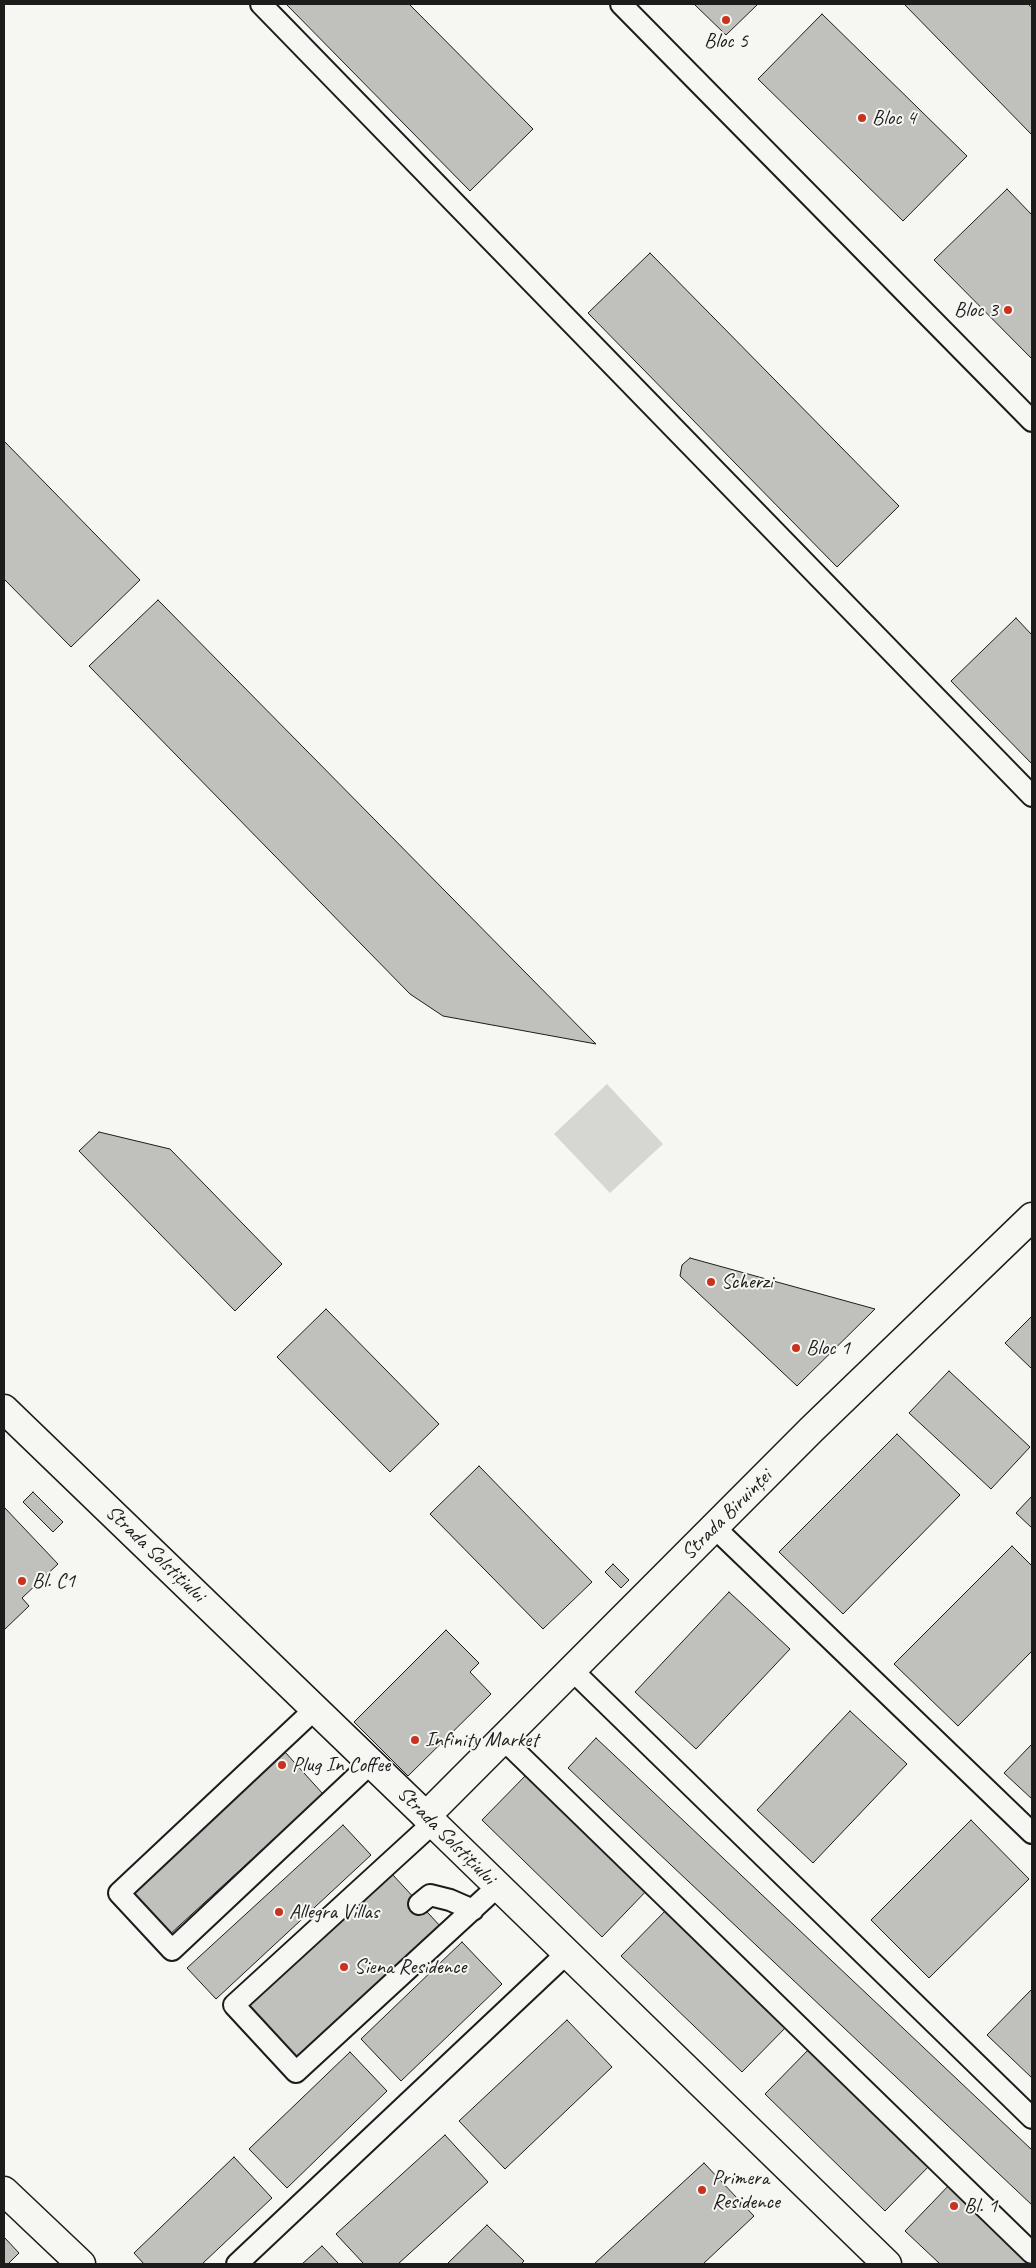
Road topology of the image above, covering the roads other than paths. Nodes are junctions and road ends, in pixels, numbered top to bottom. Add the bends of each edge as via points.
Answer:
1 (261, 4) edge
2 (621, 4) edge
3 (1032, 421) edge
4 (1032, 796) edge
5 (1032, 1217) edge
6 (4, 1408) edge
7 (714, 1528) junction
8 (572, 1670) junction
9 (315, 1709) junction
10 (503, 1739) junction
11 (371, 1763) junction
12 (430, 1820) junction
13 (1032, 1833) edge
14 (497, 1887) junction
15 (419, 1904) dead end
16 (473, 1910) junction
17 (566, 1954) junction
18 (1032, 2118) edge
19 (4, 2191) edge
20 (1032, 2253) edge
21 (81, 2264) edge
22 (237, 2264) edge
23 (887, 2264) edge

1 - 4 lane
2 - 3 lane
5 - 7 street, Strada Biruinței
6 - 9 street, Strada Solstițiului
7 - 8 street, Strada Biruinței
7 - 13 lane
8 - 10 street, Strada Biruinței
8 - 18 lane
9 - 11 street, Strada Solstițiului
9 - 11 lane via 119,1893 172,1950
10 - 12 street, Strada Biruinței
10 - 20 lane
11 - 12 street, Strada Solstițiului
12 - 14 street, Strada Solstițiului
12 - 16 lane via 234,2005 296,2072
14 - 16 lane
14 - 17 street, Strada Solstițiului
15 - 16 lane via 430,1896
17 - 22 lane
17 - 23 street, Strada Solstițiului
19 - 21 street

